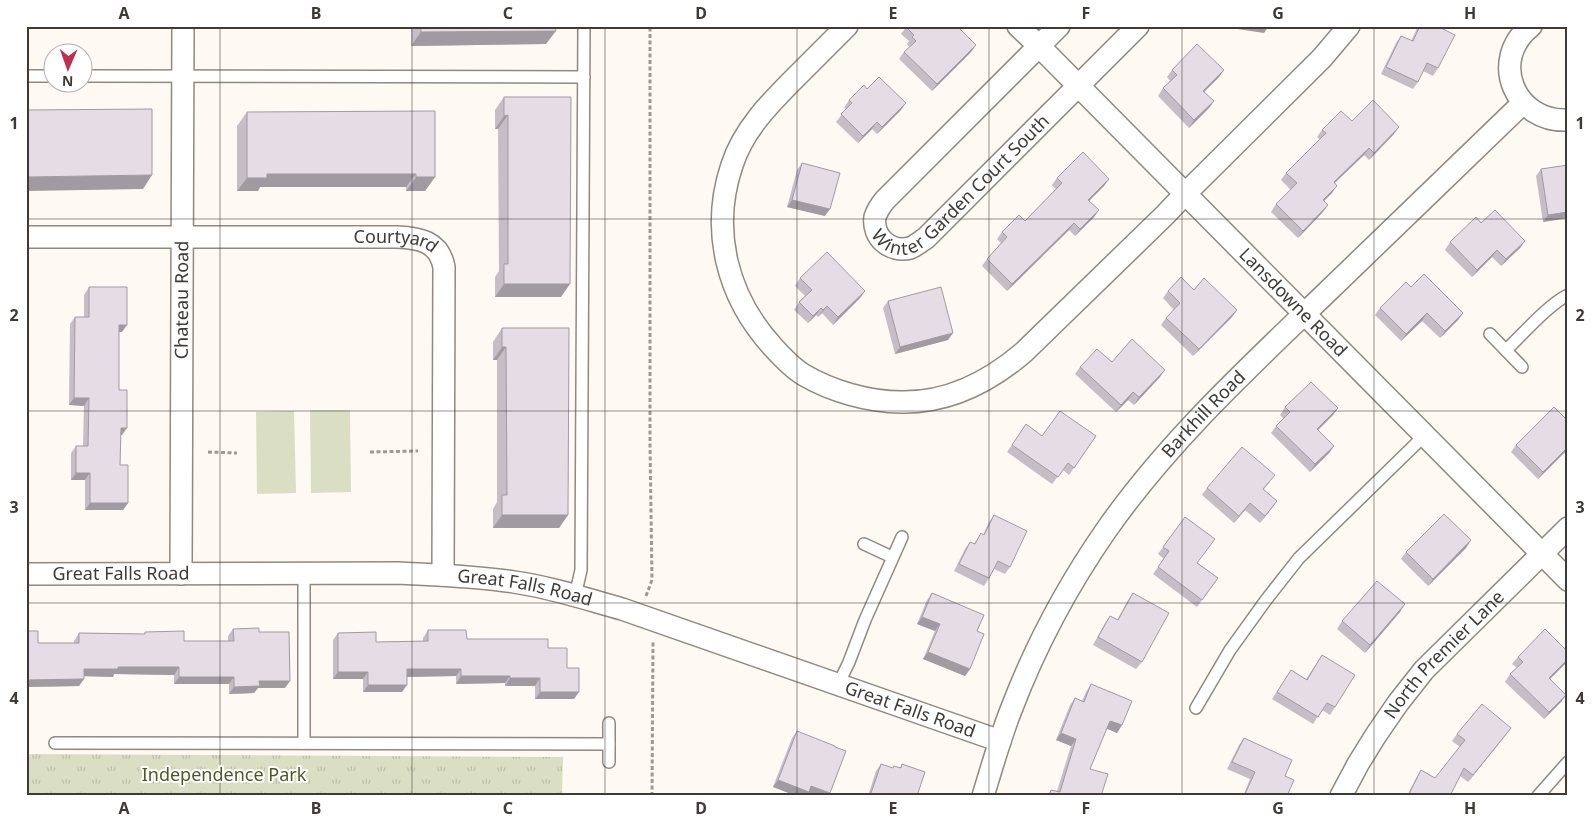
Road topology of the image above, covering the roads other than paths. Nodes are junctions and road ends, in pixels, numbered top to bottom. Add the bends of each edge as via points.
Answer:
1 (183, 26) edge
2 (584, 26) edge
3 (847, 26) edge
4 (1018, 26) edge
5 (1059, 26) edge
6 (1138, 26) edge
7 (1349, 26) edge
8 (1530, 26) edge
9 (1038, 45) junction
10 (26, 76) edge
11 (42, 76) edge
12 (92, 76) edge
13 (183, 76) junction
14 (584, 77) junction
15 (1079, 86) junction
16 (1523, 103) junction
17 (1568, 120) edge
18 (1185, 194) junction
19 (26, 237) edge
20 (183, 237) junction
21 (1568, 295) edge
22 (1305, 314) junction
23 (1490, 334) dead end
24 (1506, 350) junction
25 (1522, 367) dead end
26 (1425, 436) junction
27 (1568, 528) edge
28 (902, 537) dead end
29 (864, 544) dead end
30 (1542, 554) junction
31 (892, 558) junction
32 (26, 574) edge
33 (181, 574) junction
34 (304, 574) junction
35 (443, 574) junction
36 (1568, 580) edge
37 (575, 596) junction
38 (838, 685) junction
39 (1196, 708) dead end
40 (609, 723) dead end
41 (1000, 741) junction
42 (55, 743) dead end
43 (304, 743) junction
44 (609, 744) junction
45 (609, 762) dead end
46 (1568, 762) edge
47 (1540, 795) edge
48 (983, 796) edge
49 (1341, 796) edge

1 - 13 street, Chateau Road
2 - 14 lane
3 - 18 street via 758,117 732,164 722,214 727,264 746,312 762,335 803,375 853,396 878,401 921,401 969,389 1006,368 1024,352
4 - 9 street, Lansdowne Road
5 - 9 street, Winter Garden Court South
6 - 15 street, Winter Garden Court South
7 - 18 street via 1322,58
8 - 16 street via 1517,41 1510,58 1512,85
9 - 15 street, Lansdowne Road
9 - 15 street, Winter Garden Court South via 884,200 878,208 875,224 876,232 884,243 891,247 909,248 926,238
10 - 11 lane
12 - 13 lane
13 - 14 lane
13 - 20 street, Chateau Road
14 - 37 lane via 581,570
15 - 18 street, Lansdowne Road
16 - 17 street via 1544,117
16 - 22 street, Barkhill Road
18 - 22 street, Lansdowne Road
19 - 20 street, Courtyard
20 - 33 street, Chateau Road
20 - 35 street, Courtyard via 410,238 430,245 440,256 444,275
21 - 24 lane
22 - 26 street, Lansdowne Road
22 - 41 street, Barkhill Road via 1162,460 1111,524 1048,628
23 - 24 lane
24 - 25 lane
26 - 30 street, Lansdowne Road
26 - 39 lane via 1300,558 1230,650
27 - 30 street, North Premier Lane
28 - 31 lane
29 - 31 lane
30 - 36 street, Lansdowne Road
30 - 49 street, North Premier Lane via 1424,670 1376,735
31 - 38 lane
32 - 33 street, Great Falls Road
33 - 34 street, Great Falls Road
34 - 35 street, Great Falls Road
34 - 43 lane
35 - 37 street, Great Falls Road via 515,582
37 - 38 street, Great Falls Road
38 - 41 street, Great Falls Road
40 - 44 lane
41 - 48 street, Barkhill Road
42 - 43 lane
43 - 44 lane
44 - 45 lane
46 - 47 lane

